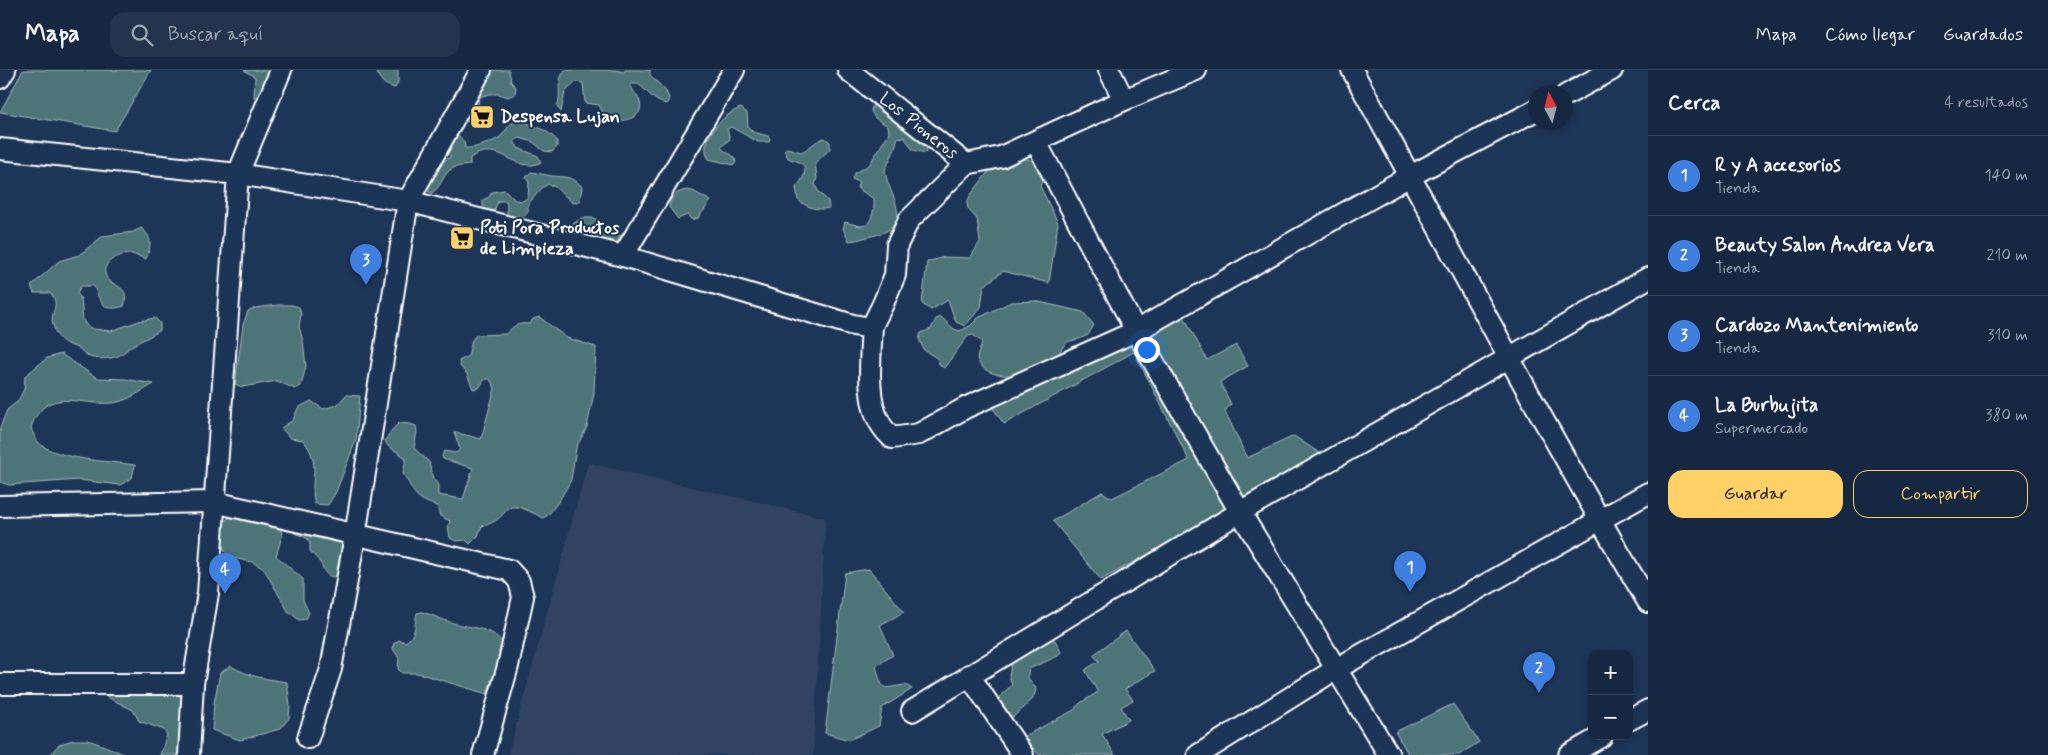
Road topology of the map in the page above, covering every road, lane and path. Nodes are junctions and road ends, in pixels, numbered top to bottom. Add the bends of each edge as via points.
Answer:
1 (5, 70) edge
2 (281, 70) edge
3 (481, 70) edge
4 (734, 70) edge
5 (848, 70) edge
6 (1109, 70) edge
7 (1196, 70) edge
8 (1352, 70) edge
9 (1612, 70) edge
10 (0, 78) edge
11 (1573, 91) edge
12 (1124, 100) junction
13 (1528, 114) edge
14 (1036, 142) junction
15 (0, 150) edge
16 (966, 164) junction
17 (238, 174) junction
18 (1410, 176) junction
19 (408, 201) junction
20 (623, 256) junction
21 (1648, 278) edge
22 (872, 325) junction
23 (1136, 331) junction
24 (1509, 358) junction
25 (1648, 493) edge
26 (214, 502) junction
27 (0, 506) edge
28 (1240, 512) junction
29 (1600, 521) junction
30 (355, 536) junction
31 (1648, 602) edge
32 (1336, 669) junction
33 (969, 675) junction
34 (0, 684) edge
35 (193, 684) junction
36 (1648, 710) edge
37 (912, 711) dead end
38 (1633, 718) edge
39 (308, 738) dead end
40 (1595, 740) edge
41 (189, 755) edge
42 (483, 755) edge
43 (1023, 755) edge
44 (1198, 755) edge
45 (1389, 755) edge
46 (1569, 755) edge

1 - 10 street
2 - 17 street
3 - 19 street
4 - 20 street
5 - 16 street, Los Pioneros
6 - 12 street
7 - 12 street
8 - 18 street
9 - 11 street
12 - 14 street
13 - 18 street
14 - 16 street via 1001,157
14 - 23 street
15 - 17 street
16 - 22 street via 910,220 897,245 895,275
17 - 19 street
17 - 26 street
18 - 23 street
18 - 24 street
19 - 20 street
19 - 30 street
20 - 22 street via 853,325 871,328
21 - 24 street
22 - 23 street via 870,371 873,407 892,438 919,434 965,408
23 - 28 street
24 - 28 street
24 - 29 street
25 - 29 street
26 - 27 street
26 - 30 street
26 - 35 street via 208,593
28 - 32 street
28 - 33 street
29 - 31 street
29 - 32 street
30 - 39 street via 331,669
30 - 42 street via 509,570 519,581 523,597
32 - 44 street
32 - 45 street
33 - 37 street
33 - 43 street
34 - 35 street
35 - 41 street
36 - 38 street
40 - 46 street

